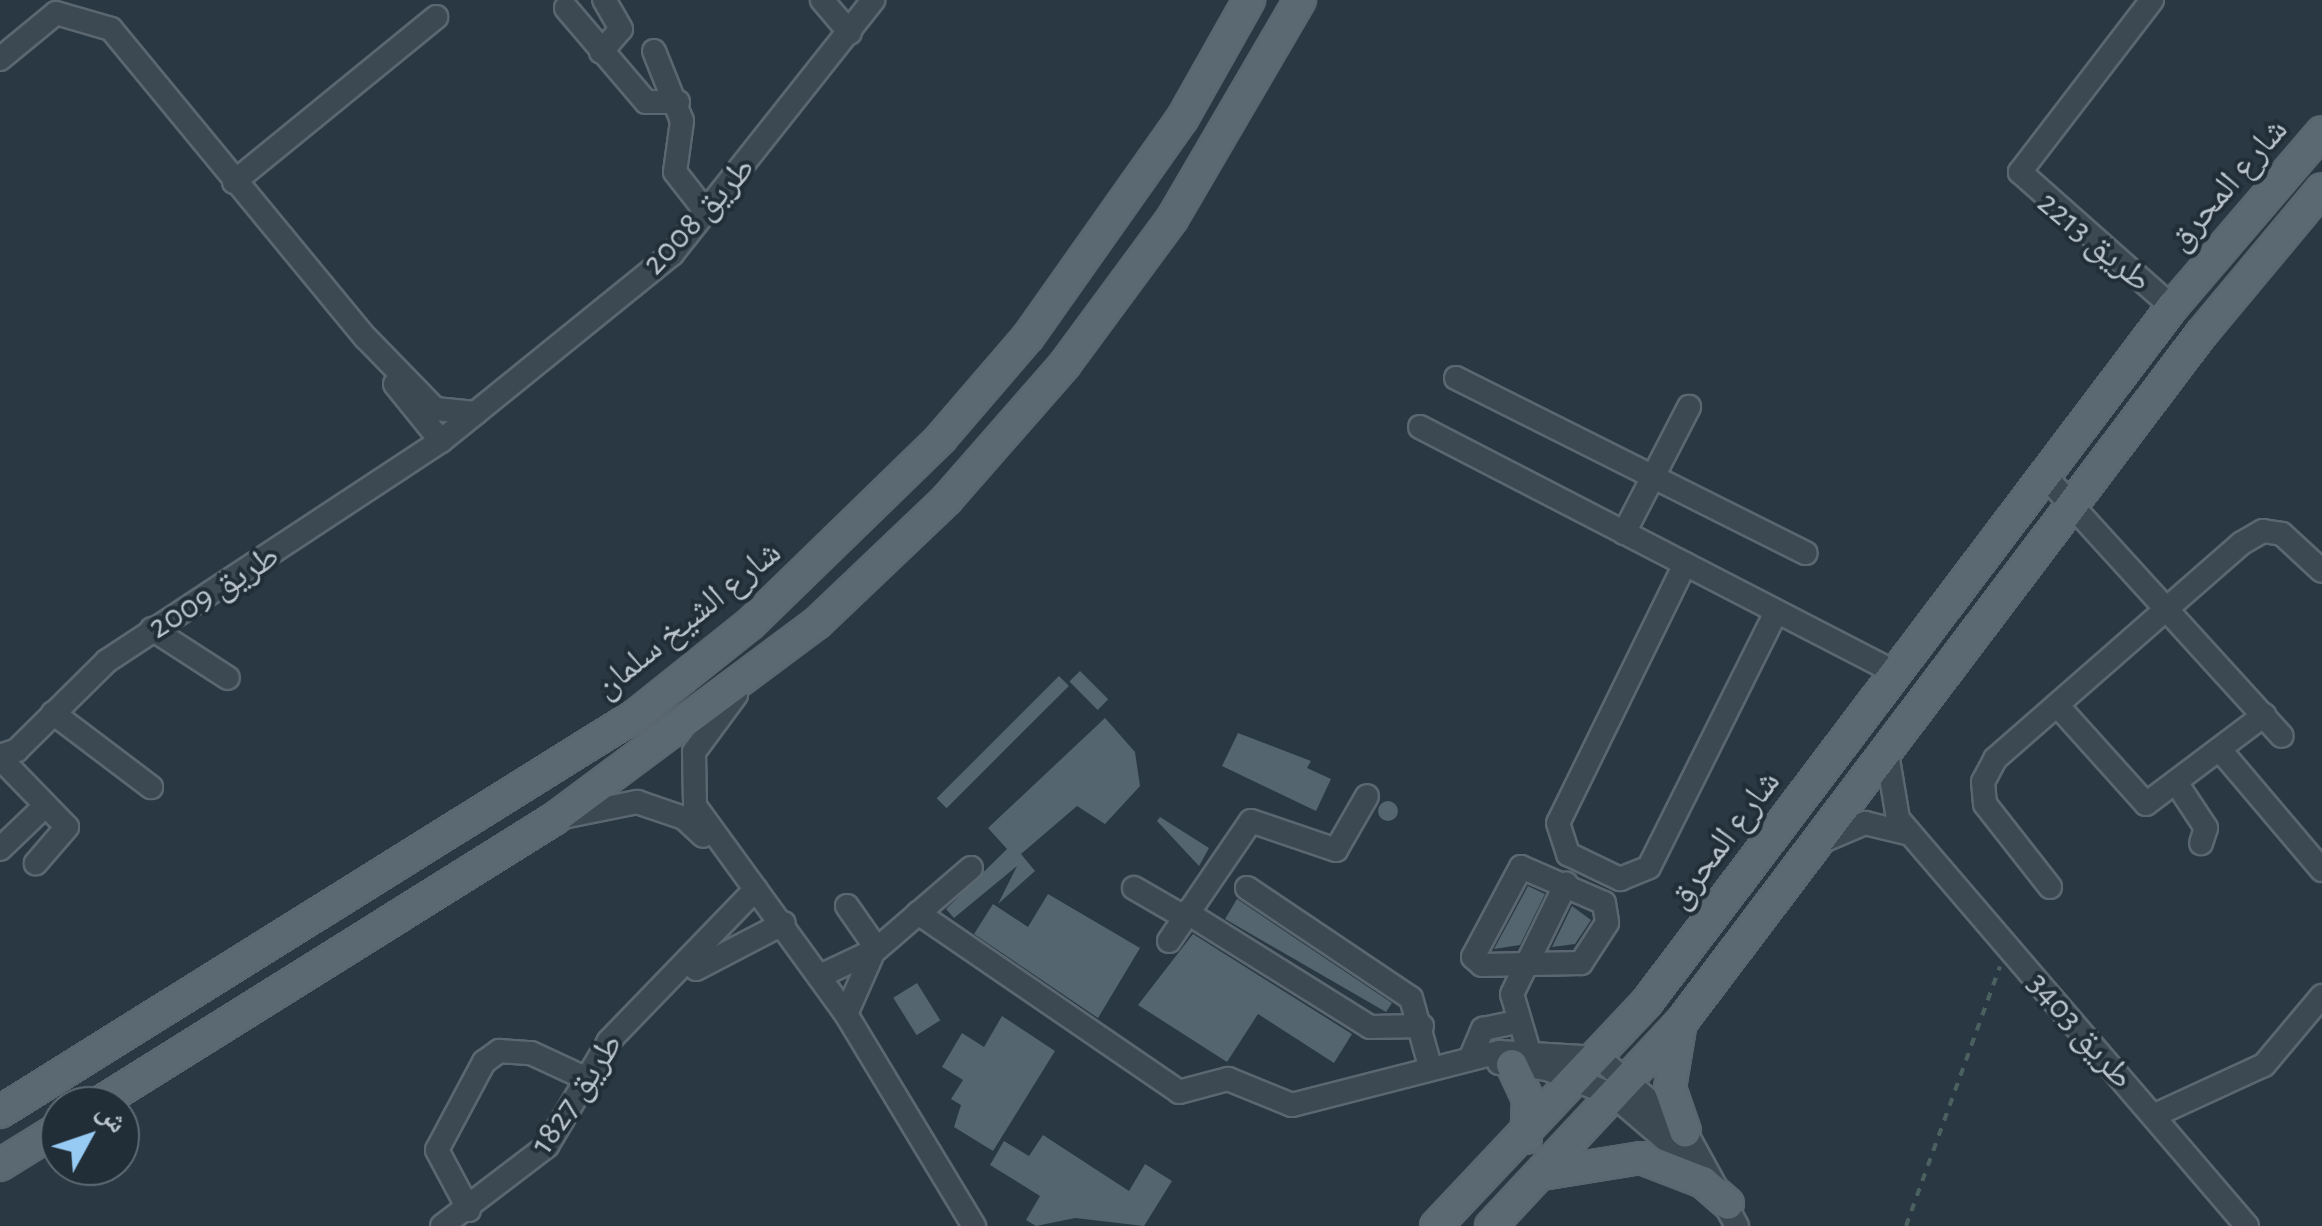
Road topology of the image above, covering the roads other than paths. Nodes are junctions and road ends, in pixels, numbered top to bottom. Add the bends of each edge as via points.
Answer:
1 (604, 0) edge
2 (822, 0) edge
3 (873, 0) edge
4 (1249, 0) edge
5 (1300, 0) edge
6 (2152, 0) edge
7 (566, 8) edge
8 (436, 17) dead end
9 (850, 33) junction
10 (654, 50) dead end
11 (602, 52) junction
12 (2, 54) edge
13 (678, 102) junction
14 (2322, 132) edge
15 (234, 182) junction
16 (2322, 188) edge
17 (707, 213) junction
18 (2172, 307) junction
19 (366, 338) junction
20 (1456, 378) dead end
21 (1689, 407) dead end
22 (476, 413) junction
23 (1420, 427) dead end
24 (441, 441) junction
25 (1654, 476) junction
26 (2046, 477) junction
27 (2075, 500) junction
28 (1624, 533) junction
29 (1806, 552) dead end
30 (1685, 564) junction
31 (2322, 572) edge
32 (2170, 608) junction
33 (1776, 612) junction
34 (152, 629) junction
35 (1896, 673) junction
36 (228, 678) dead end
37 (748, 681) junction
38 (2057, 704) junction
39 (53, 713) junction
40 (2264, 716) junction
41 (1905, 727) junction
42 (2282, 736) dead end
43 (2221, 752) junction
44 (1886, 753) junction
45 (0, 757) edge
46 (152, 787) dead end
47 (2180, 787) junction
48 (1367, 796) dead end
49 (45, 806) junction
50 (554, 819) junction
51 (1913, 836) junction
52 (1819, 843) junction
53 (2201, 844) dead end
54 (0, 849) edge
55 (36, 863) dead end
56 (971, 868) dead end
57 (2322, 870) edge
58 (1566, 884) junction
59 (1134, 888) dead end
60 (1247, 888) dead end
61 (2050, 888) dead end
62 (754, 892) junction
63 (847, 906) dead end
64 (918, 913) junction
65 (1185, 915) junction
66 (780, 925) junction
67 (1169, 940) dead end
68 (877, 949) junction
69 (1526, 964) junction
70 (820, 976) junction
71 (659, 991) junction
72 (2322, 996) edge
73 (846, 1014) junction
74 (1683, 1020) junction
75 (1515, 1022) junction
76 (1422, 1026) junction
77 (1520, 1056) junction
78 (1470, 1059) junction
79 (1430, 1066) junction
80 (1590, 1068) junction
81 (582, 1077) junction
82 (127, 1086) edge
83 (1621, 1086) junction
84 (0, 1112) edge
85 (2154, 1116) junction
86 (1684, 1131) junction
87 (1526, 1138) junction
88 (40, 1141) edge
89 (0, 1166) edge
90 (1539, 1174) junction
91 (469, 1210) junction
92 (1732, 1215) edge
93 (442, 1226) edge
94 (960, 1226) edge
95 (974, 1226) edge
96 (1436, 1226) edge
97 (1491, 1226) edge
98 (2248, 1226) edge

1 - 11 street via 621,29
2 - 9 street
3 - 9 street, طريق 2008
4 - 84 main road, شارع الشيخ سلمان via 1160,151 1028,337 941,438 750,624 636,715
5 - 37 main road via 1191,189 1065,364 947,498
6 - 18 street, طريق 2213 via 2020,172
7 - 11 street
8 - 15 street
9 - 17 street, طريق 2008
10 - 13 street
11 - 13 street via 646,102
12 - 15 street via 38,23 71,12 110,28
13 - 17 street via 675,172
14 - 18 main road, شارع المحرق
15 - 19 street
16 - 27 main road, شارع المحرق
17 - 22 street, طريق 2008 via 672,254
18 - 26 main road, شارع المحرق
19 - 22 street via 436,408
19 - 24 street
20 - 25 street
21 - 25 street
22 - 24 street, طريق 2009
23 - 28 street
24 - 34 street, طريق 2009
25 - 28 street
25 - 29 street
26 - 27 street
26 - 35 main road, شارع المحرق
27 - 32 street
27 - 41 main road, شارع المحرق
28 - 30 street
30 - 33 street
30 - 33 street via 1558,823 1568,854 1620,879 1649,867
31 - 32 street via 2282,534 2262,532
32 - 38 street
32 - 40 street
33 - 35 street
34 - 36 street
34 - 39 street, طريق 2009
35 - 41 main road
35 - 80 main road, شارع المحرق
37 - 50 main road
37 - 62 street via 706,728 688,786
38 - 47 street via 2133,796 2159,802
38 - 61 street via 1995,758 1982,782 1985,804
39 - 45 street, طريق 2009
39 - 46 street
40 - 42 street
40 - 43 street
41 - 44 main road, شارع المحرق
43 - 47 street
43 - 57 street
44 - 51 street, طريق 3403 via 1888,798
44 - 52 main road, شارع المحرق
45 - 49 street
47 - 53 street via 2206,828
48 - 65 street via 1336,850 1251,821
49 - 54 street
49 - 55 street via 68,832
50 - 62 street via 612,804 660,806 710,842
50 - 82 main road
51 - 52 street via 1864,823
51 - 85 street, طريق 3403
52 - 74 main road, شارع المحرق
56 - 64 street
58 - 69 street
58 - 69 street via 1604,903 1607,923 1581,962
58 - 69 street via 1530,867 1513,871 1472,947 1482,965
59 - 65 street
60 - 76 street via 1410,998
62 - 66 street
62 - 71 street, طريق 1827
63 - 68 street
64 - 68 street
64 - 79 street via 1167,1089 1228,1078 1292,1105
65 - 67 street
65 - 76 street via 1370,1026
66 - 70 street
66 - 71 street, طريق 1827
66 - 94 street
68 - 70 street
68 - 73 street via 850,988
69 - 75 street via 1512,994
70 - 73 street
71 - 81 street, طريق 1827
72 - 85 street via 2264,1066
73 - 95 street
74 - 83 main road, شارع المحرق
74 - 86 main road via 1670,1076
75 - 77 street
75 - 78 street via 1483,1028
76 - 79 street
77 - 78 street
77 - 80 street
77 - 87 main road
78 - 79 street
80 - 83 street
80 - 87 main road, شارع المحرق
81 - 91 street, طريق 1827 via 548,1146
81 - 91 street via 531,1054 498,1052 484,1062 437,1150
83 - 86 street
83 - 90 main road, شارع المحرق
83 - 92 street
85 - 98 street, طريق 3403
86 - 92 street
87 - 96 main road, شارع المحرق
88 - 89 main road
90 - 92 main road via 1641,1158 1688,1174
90 - 97 main road, شارع المحرق
91 - 93 street, طريق 1827

